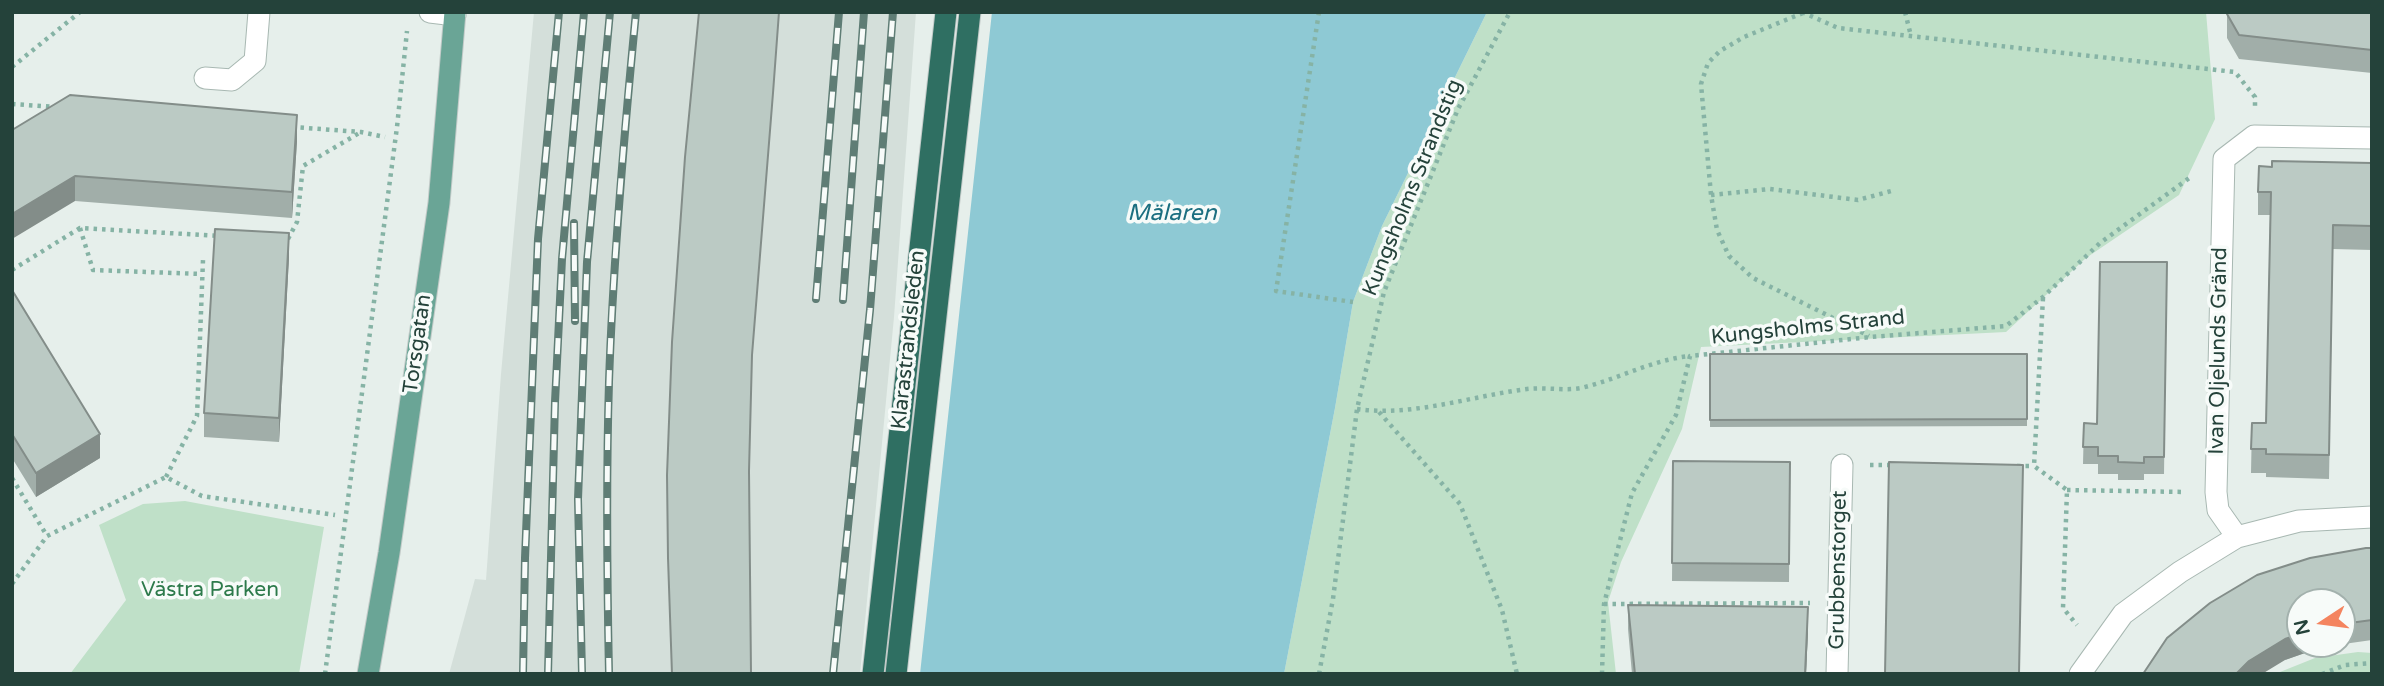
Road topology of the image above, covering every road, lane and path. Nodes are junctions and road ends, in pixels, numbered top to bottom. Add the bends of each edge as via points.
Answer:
1 (80, 12) edge
2 (259, 12) edge
3 (430, 12) edge
4 (946, 12) edge
5 (970, 12) edge
6 (1319, 12) edge
7 (1510, 12) edge
8 (1905, 12) edge
9 (1802, 13) edge
10 (455, 14) edge
11 (407, 25) dead end
12 (1911, 36) junction
13 (12, 67) edge
14 (205, 78) dead end
15 (12, 104) edge
16 (65, 108) edge
17 (279, 126) edge
18 (361, 132) junction
19 (2254, 136) junction
20 (385, 137) dead end
21 (2372, 138) edge
22 (2224, 159) junction
23 (1895, 190) dead end
24 (1711, 195) junction
25 (80, 228) junction
26 (232, 236) edge
27 (288, 239) edge
28 (204, 260) dead end
29 (12, 270) edge
30 (202, 274) junction
31 (2043, 297) junction
32 (1353, 302) dead end
33 (1871, 337) junction
34 (1690, 356) junction
35 (1357, 409) junction
36 (1378, 412) junction
37 (1842, 465) joint
38 (1897, 465) edge
39 (2007, 466) edge
40 (2034, 466) junction
41 (166, 477) junction
42 (12, 478) edge
43 (2067, 490) junction
44 (2216, 492) junction
45 (335, 515) dead end
46 (2372, 517) edge
47 (47, 536) junction
48 (2237, 537) junction
49 (12, 584) edge
50 (1838, 603) junction
51 (1604, 604) junction
52 (2096, 649) junction
53 (2372, 663) edge
54 (325, 674) edge
55 (368, 674) edge
56 (873, 674) edge
57 (896, 674) edge
58 (1319, 674) edge
59 (1517, 674) edge
60 (1602, 674) edge
61 (1837, 674) edge
62 (2080, 674) edge
63 (2322, 674) edge

1 - 13 path
2 - 14 street via 255,61 232,80
3 - 10 street
4 - 56 highway, Klarastrandsleden
5 - 57 highway, Klarastrandsleden
6 - 32 path via 1276,291
7 - 35 path, Kungsholms Strandstig via 1458,109 1384,292
8 - 12 path
9 - 12 path via 1838,28
9 - 24 path via 1744,37 1708,63 1701,84
10 - 55 main road, Torsgatan via 439,203
11 - 54 path
12 - 19 path via 2235,72 2255,97
15 - 16 path
17 - 18 path
18 - 20 path
18 - 27 path via 303,166 297,222
19 - 21 street
19 - 22 street
22 - 31 path, Kungsholms Strand via 2184,180 2099,243
22 - 44 street, Ivan Oljelunds Gränd
23 - 24 path via 1858,200 1770,189
24 - 33 path via 1717,230 1728,256 1753,278
25 - 26 path
25 - 29 path
25 - 30 path via 93,270
28 - 30 path
30 - 41 path via 197,416
31 - 33 path, Kungsholms Strand via 2006,326
31 - 40 path
33 - 34 path, Kungsholms Strand
34 - 36 path via 1666,359 1580,388 1529,389
34 - 51 path, Kungsholms Strand via 1676,415 1632,493
35 - 36 path
35 - 58 path, Kungsholms Strandstig
36 - 59 path via 1460,504 1502,610
37 - 38 path
37 - 50 street, Grubbenstorget
39 - 40 path
40 - 43 path
41 - 45 path via 202,496
41 - 47 path
42 - 47 path
43 - 44 path
43 - 52 path via 2063,608
44 - 48 street, Ivan Oljelunds Gränd via 2218,510
46 - 48 street via 2299,521
47 - 49 path
48 - 52 street via 2123,614
50 - 51 path
50 - 61 street, Grubbenstorget
51 - 60 path, Kungsholms Strand
52 - 62 street
53 - 63 path via 2345,665

